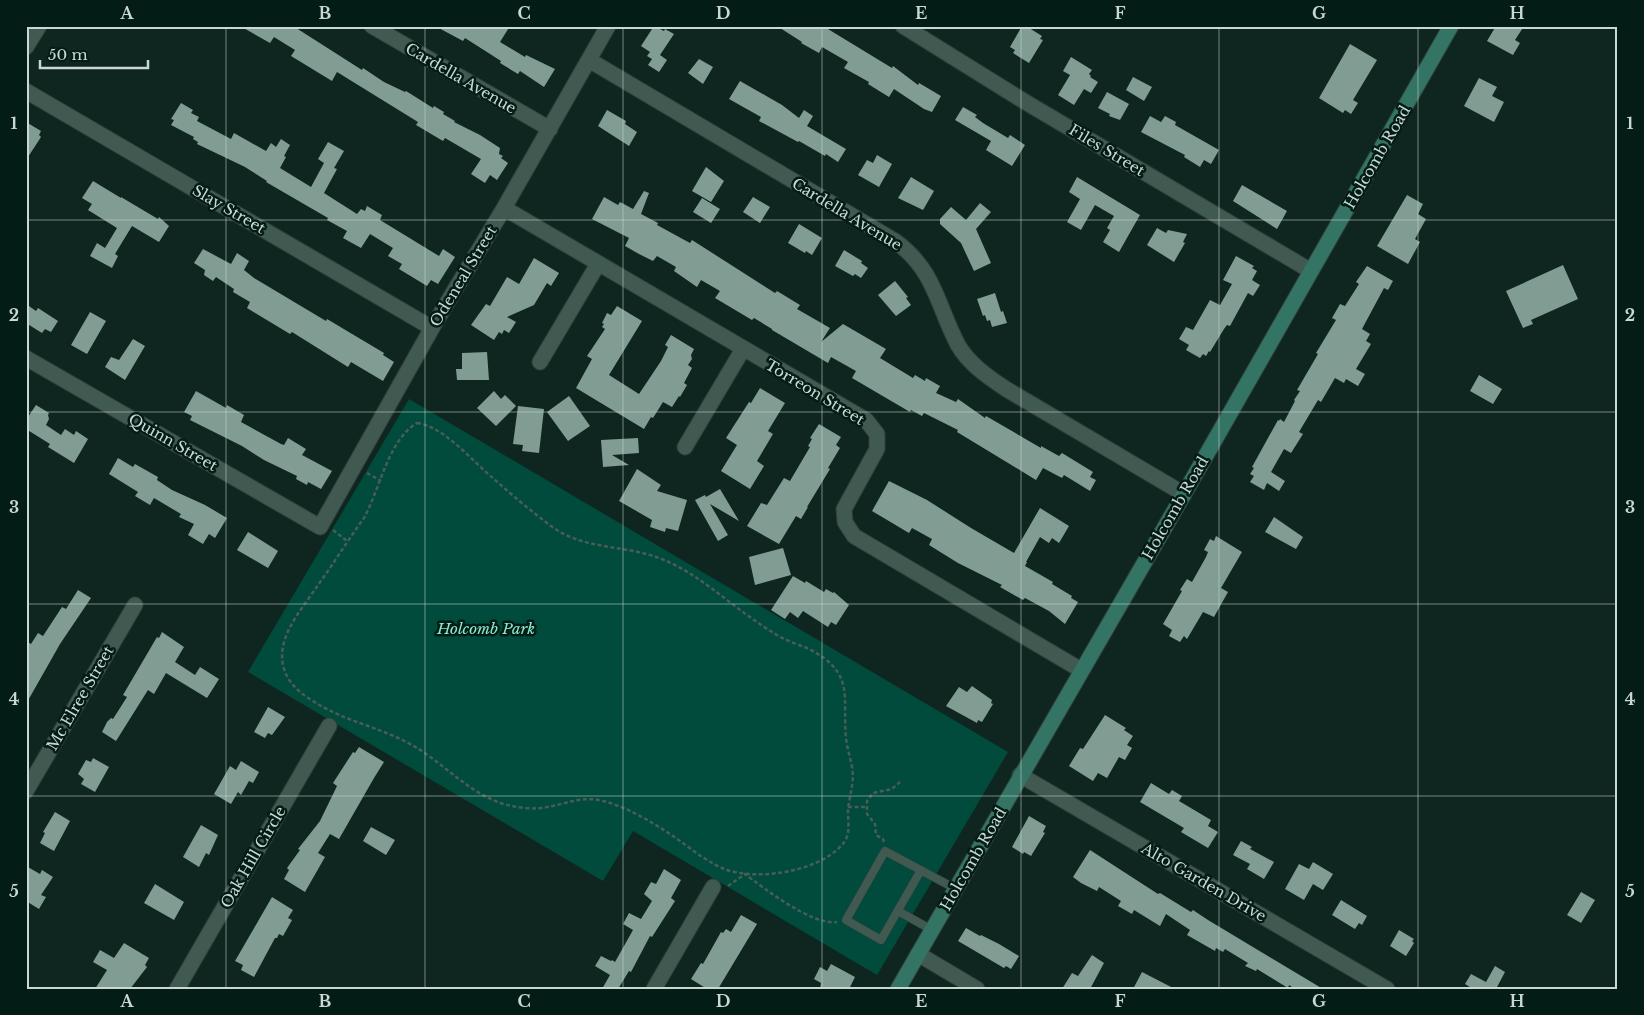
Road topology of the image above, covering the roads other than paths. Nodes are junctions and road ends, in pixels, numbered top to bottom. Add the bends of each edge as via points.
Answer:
1 (38, 26) edge
2 (372, 26) edge
3 (608, 26) edge
4 (903, 26) edge
5 (1451, 26) edge
6 (26, 48) edge
7 (589, 60) junction
8 (26, 90) edge
9 (550, 129) junction
10 (504, 208) junction
11 (598, 264) junction
12 (1311, 271) junction
13 (432, 328) junction
14 (743, 349) junction
15 (26, 358) edge
16 (540, 362) dead end
17 (685, 447) dead end
18 (1184, 494) junction
19 (320, 527) joint
20 (135, 605) dead end
21 (1081, 670) junction
22 (329, 726) dead end
23 (1020, 775) junction
24 (26, 791) edge
25 (921, 870) junction
26 (719, 889) road end
27 (956, 889) junction
28 (898, 911) junction
29 (932, 930) junction
30 (918, 954) junction
31 (177, 989) edge
32 (654, 989) edge
33 (898, 989) edge
34 (977, 989) edge
35 (1387, 989) edge

1 - 6 street
2 - 9 street, Cardella Avenue
3 - 7 street, Odeneal Street
4 - 12 street, Files Street
5 - 12 street, Holcomb Road
7 - 9 street, Odeneal Street
7 - 18 street, Cardella Avenue via 895,241 910,252 928,277 959,346 978,369 1006,389
8 - 13 street, Slay Street
9 - 10 street, Odeneal Street
10 - 11 street, Torreon Street
10 - 13 street, Odeneal Street
11 - 14 street, Torreon Street
11 - 16 street
12 - 18 street, Holcomb Road
13 - 19 street, Odeneal Street
14 - 17 street
14 - 21 street, Torreon Street via 866,420 877,434 877,449 844,509 845,522 854,536
15 - 19 street, Quinn Street
18 - 21 street, Holcomb Road
20 - 24 street, Mc Elree Street
21 - 23 street, Holcomb Road
22 - 31 street, Oak Hill Circle
23 - 27 street, Holcomb Road
23 - 35 street, Alto Garden Drive
25 - 27 lane
25 - 28 lane
25 - 28 lane via 885,851 846,920 881,940
26 - 32 street
27 - 29 street, Holcomb Road
28 - 29 lane
29 - 30 street, Holcomb Road
30 - 33 street, Holcomb Road
30 - 34 street

